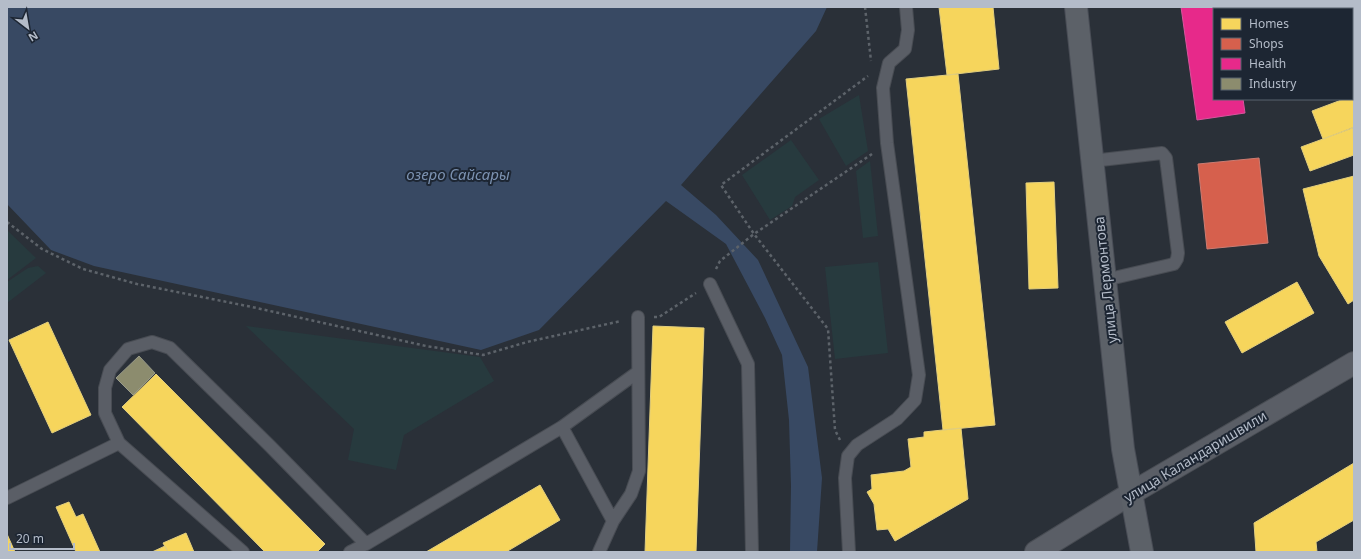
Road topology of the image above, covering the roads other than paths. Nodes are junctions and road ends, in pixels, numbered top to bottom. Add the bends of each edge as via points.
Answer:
1 (906, 7) edge
2 (1076, 7) edge
3 (1092, 161) junction
4 (1105, 280) junction
5 (710, 284) road end
6 (638, 318) road end
7 (1354, 363) edge
8 (638, 372) junction
9 (562, 427) junction
10 (119, 443) junction
11 (1130, 494) junction
12 (7, 498) edge
13 (613, 521) junction
14 (366, 544) junction
15 (243, 552) edge
16 (350, 552) edge
17 (599, 552) edge
18 (752, 552) edge
19 (849, 552) edge
20 (1036, 552) edge
21 (1142, 552) edge

1 - 19 lane via 908,30 905,49 888,63 883,88 887,144 919,375 915,400 897,419 857,445 848,456 844,478
2 - 3 main road, улица Лермонтова
3 - 4 main road, улица Лермонтова
3 - 4 lane via 1162,154 1166,158 1178,253 1174,264
4 - 11 main road, улица Лермонтова
5 - 18 lane via 748,364
6 - 8 lane
7 - 11 street, улица Каландаришвили
8 - 9 lane
8 - 13 lane via 639,471 631,494
9 - 13 lane
9 - 14 lane
10 - 12 lane
10 - 14 lane via 105,413 105,388 110,370 128,349 152,342 170,348
10 - 15 lane
11 - 20 street, улица Каландаришвили
11 - 21 main road, улица Лермонтова
13 - 17 lane
14 - 16 lane

